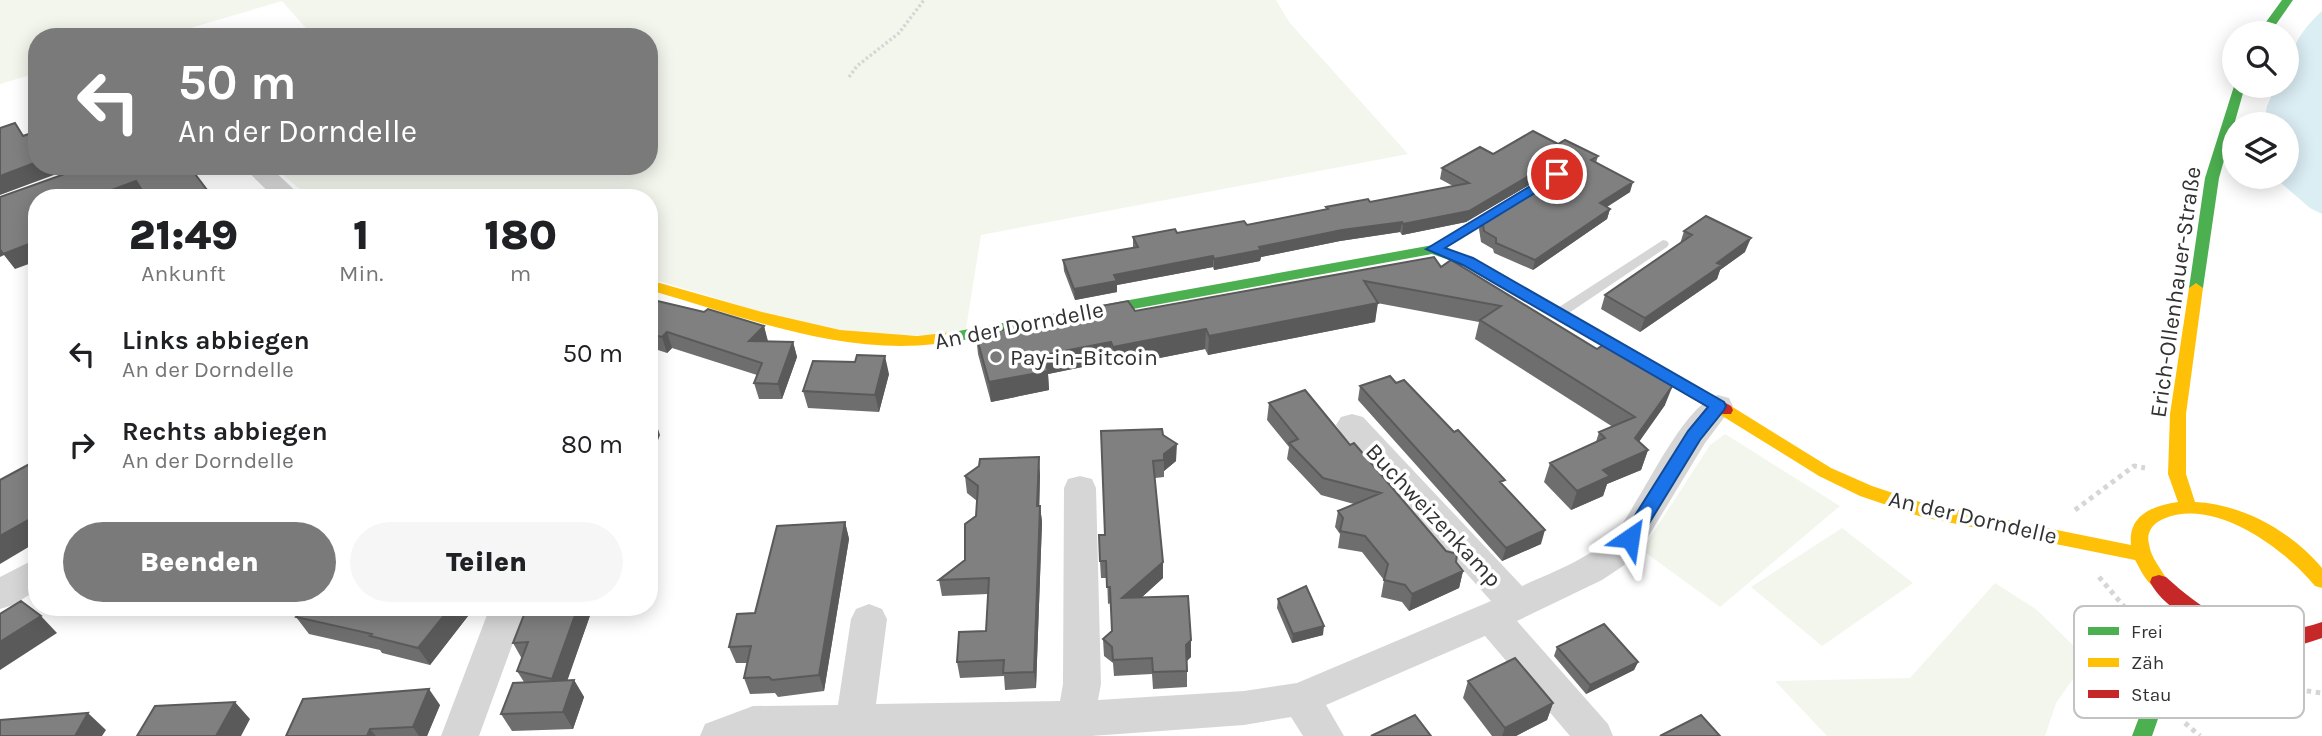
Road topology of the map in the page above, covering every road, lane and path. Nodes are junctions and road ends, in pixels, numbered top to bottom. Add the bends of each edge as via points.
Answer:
1 (924, 0) edge
2 (2288, 0) edge
3 (2273, 21) edge
4 (849, 77) dead end
5 (2235, 98) edge
6 (264, 175) edge
7 (280, 189) edge
8 (1512, 201) edge
9 (1663, 244) dead end
10 (1433, 249) junction
11 (658, 287) edge
12 (1558, 314) junction
13 (1718, 406) junction
14 (1352, 425) dead end
15 (1080, 488) dead end
16 (2188, 507) junction
17 (2322, 548) edge
18 (2298, 552) junction
19 (2140, 554) junction
20 (28, 578) edge
21 (2322, 581) edge
22 (0, 595) edge
23 (2188, 606) edge
24 (1504, 611) junction
25 (505, 616) edge
26 (869, 619) dead end
27 (2304, 691) edge
28 (2322, 693) edge
29 (1300, 699) junction
30 (2148, 718) edge
31 (855, 722) junction
32 (1074, 727) edge
33 (460, 736) edge
34 (719, 736) edge
35 (1325, 736) edge
36 (1594, 736) edge
37 (2142, 736) edge

1 - 4 path via 900,33
2 - 3 street
5 - 16 street, Erich-Ollenhauer-Straße via 2212,178 2178,414 2177,474
6 - 7 street
8 - 10 lane, An der Dorndelle
9 - 12 lane
10 - 11 street, An der Dorndelle via 923,343 841,336
10 - 12 street, An der Dorndelle via 1468,262
12 - 13 street, An der Dorndelle
13 - 19 street, An der Dorndelle via 1825,472 1866,491 1923,510
13 - 24 street, Buchweizenkamp via 1694,435 1630,538 1590,570
14 - 24 street, Buchweizenkamp
15 - 32 street via 1082,684
16 - 18 street via 2244,520
16 - 19 street via 2163,510 2146,519 2137,534
17 - 18 street
18 - 21 street
19 - 23 street via 2152,575
20 - 22 street
24 - 29 street, Buchweizenkamp
24 - 36 street, Buchweizenkamp
25 - 33 street
26 - 31 street
27 - 28 path
29 - 32 street, Buchweizenkamp
29 - 35 street
30 - 37 street
31 - 32 street, Buchweizenkamp
31 - 34 street, Buchweizenkamp via 753,723

